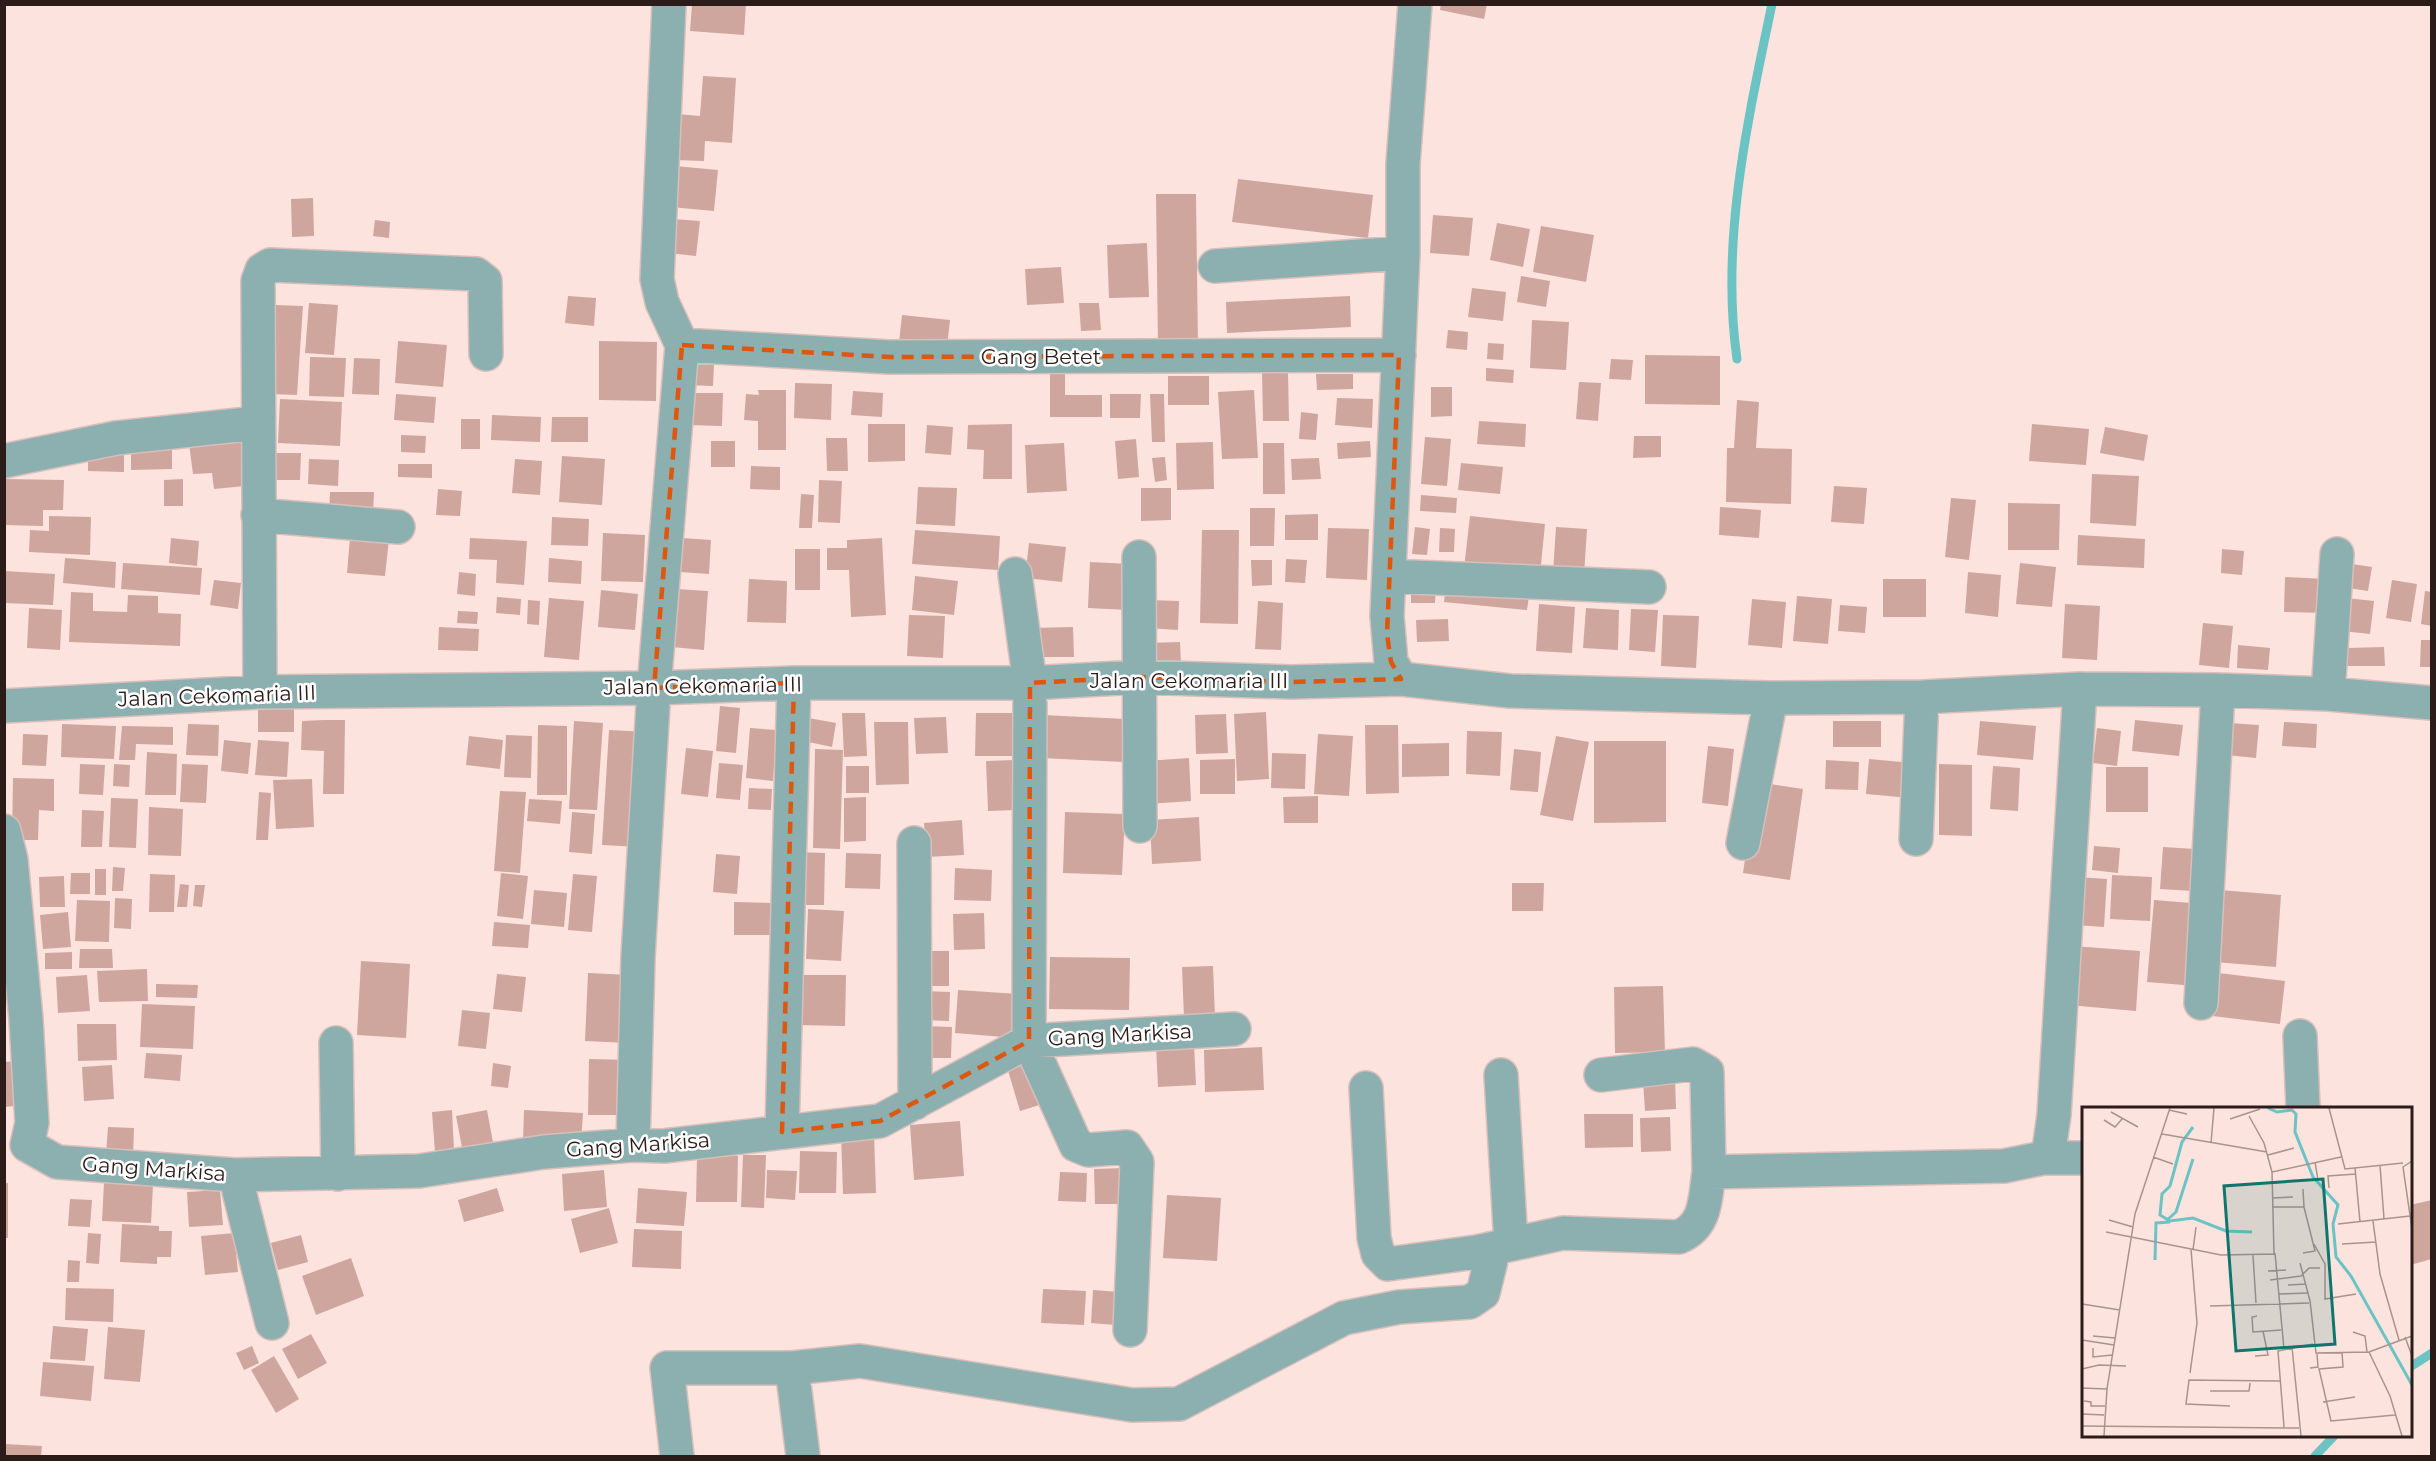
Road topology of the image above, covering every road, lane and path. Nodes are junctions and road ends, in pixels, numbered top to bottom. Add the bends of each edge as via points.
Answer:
1 (669, 4) edge
2 (1415, 4) edge
3 (1403, 253) junction
4 (1215, 266) dead end
5 (682, 345) junction
6 (486, 354) dead end
7 (1399, 355) junction
8 (258, 423) junction
9 (4, 461) edge
10 (258, 515) junction
11 (398, 527) dead end
12 (2337, 554) dead end
13 (1139, 557) dead end
14 (1015, 574) dead end
15 (1389, 576) junction
16 (1649, 587) dead end
17 (1138, 677) junction
18 (1401, 679) junction
19 (794, 683) junction
20 (1030, 683) junction
21 (654, 688) junction
22 (2080, 689) junction
23 (2218, 690) junction
24 (260, 692) junction
25 (2328, 693) junction
26 (1922, 697) junction
27 (1771, 698) junction
28 (2432, 703) edge
29 (4, 706) edge
30 (1140, 826) dead end
31 (5, 834) edge
32 (1916, 839) dead end
33 (914, 843) dead end
34 (1743, 843) dead end
35 (2201, 1003) dead end
36 (1234, 1029) dead end
37 (2300, 1036) dead end
38 (1029, 1041) junction
39 (336, 1043) dead end
40 (1501, 1075) dead end
41 (1601, 1075) dead end
42 (1366, 1088) dead end
43 (915, 1103) junction
44 (2303, 1107) edge
45 (783, 1132) junction
46 (633, 1144) junction
47 (16, 1150) edge
48 (2043, 1158) junction
49 (2082, 1158) edge
50 (1709, 1172) junction
51 (338, 1174) junction
52 (235, 1175) junction
53 (1502, 1246) junction
54 (272, 1323) dead end
55 (1130, 1330) dead end
56 (792, 1368) junction
57 (677, 1456) edge
58 (803, 1456) edge

1 - 5 street via 657,279 662,302
2 - 3 street via 1402,179
3 - 4 street
3 - 7 street
5 - 7 street, Gang Betet via 888,357
5 - 21 street
6 - 8 street via 485,281 476,274 270,265 262,270 258,281
7 - 15 street
8 - 9 street via 116,438
8 - 10 street
10 - 11 street
10 - 24 street
12 - 25 street
13 - 17 street
14 - 20 street
15 - 16 street
15 - 18 street via 1387,634 1391,662
17 - 18 street, Jalan Cekomaria III via 1291,682
17 - 20 street, Jalan Cekomaria III
17 - 30 street
18 - 27 street, Jalan Cekomaria III via 1510,691
19 - 20 street, Jalan Cekomaria III
19 - 21 street, Jalan Cekomaria III
19 - 45 street
20 - 38 street
21 - 24 street, Jalan Cekomaria III
21 - 46 street via 638,957
22 - 23 street, Jalan Cekomaria III
22 - 26 street, Jalan Cekomaria III
22 - 48 street via 2054,1115 2049,1150
23 - 25 street, Jalan Cekomaria III
23 - 35 street
24 - 29 street, Jalan Cekomaria III
25 - 28 street, Jalan Cekomaria III
26 - 27 street, Jalan Cekomaria III
26 - 32 street
27 - 34 street
31 - 47 street via 11,860 31,1093 32,1124
33 - 43 street
36 - 38 street, Gang Markisa
37 - 44 street
38 - 43 street, Gang Markisa
38 - 55 street via 1076,1145 1088,1150 1127,1148 1137,1162
39 - 51 street
40 - 53 street
41 - 50 street via 1693,1064 1702,1067 1707,1072
42 - 53 street via 1374,1238 1383,1263
43 - 45 street, Gang Markisa via 880,1120
45 - 46 street, Gang Markisa via 664,1146
46 - 51 street, Gang Markisa via 544,1152 419,1172
47 - 52 street, Gang Markisa via 57,1162
48 - 49 street
48 - 50 street via 2004,1166
50 - 53 street via 1700,1220 1679,1237 1563,1233
51 - 52 street, Gang Markisa
52 - 54 street
53 - 56 street via 1483,1293 1470,1302 1399,1307 1344,1318 1179,1404 1132,1406 860,1361
56 - 57 street via 667,1368
56 - 58 street

